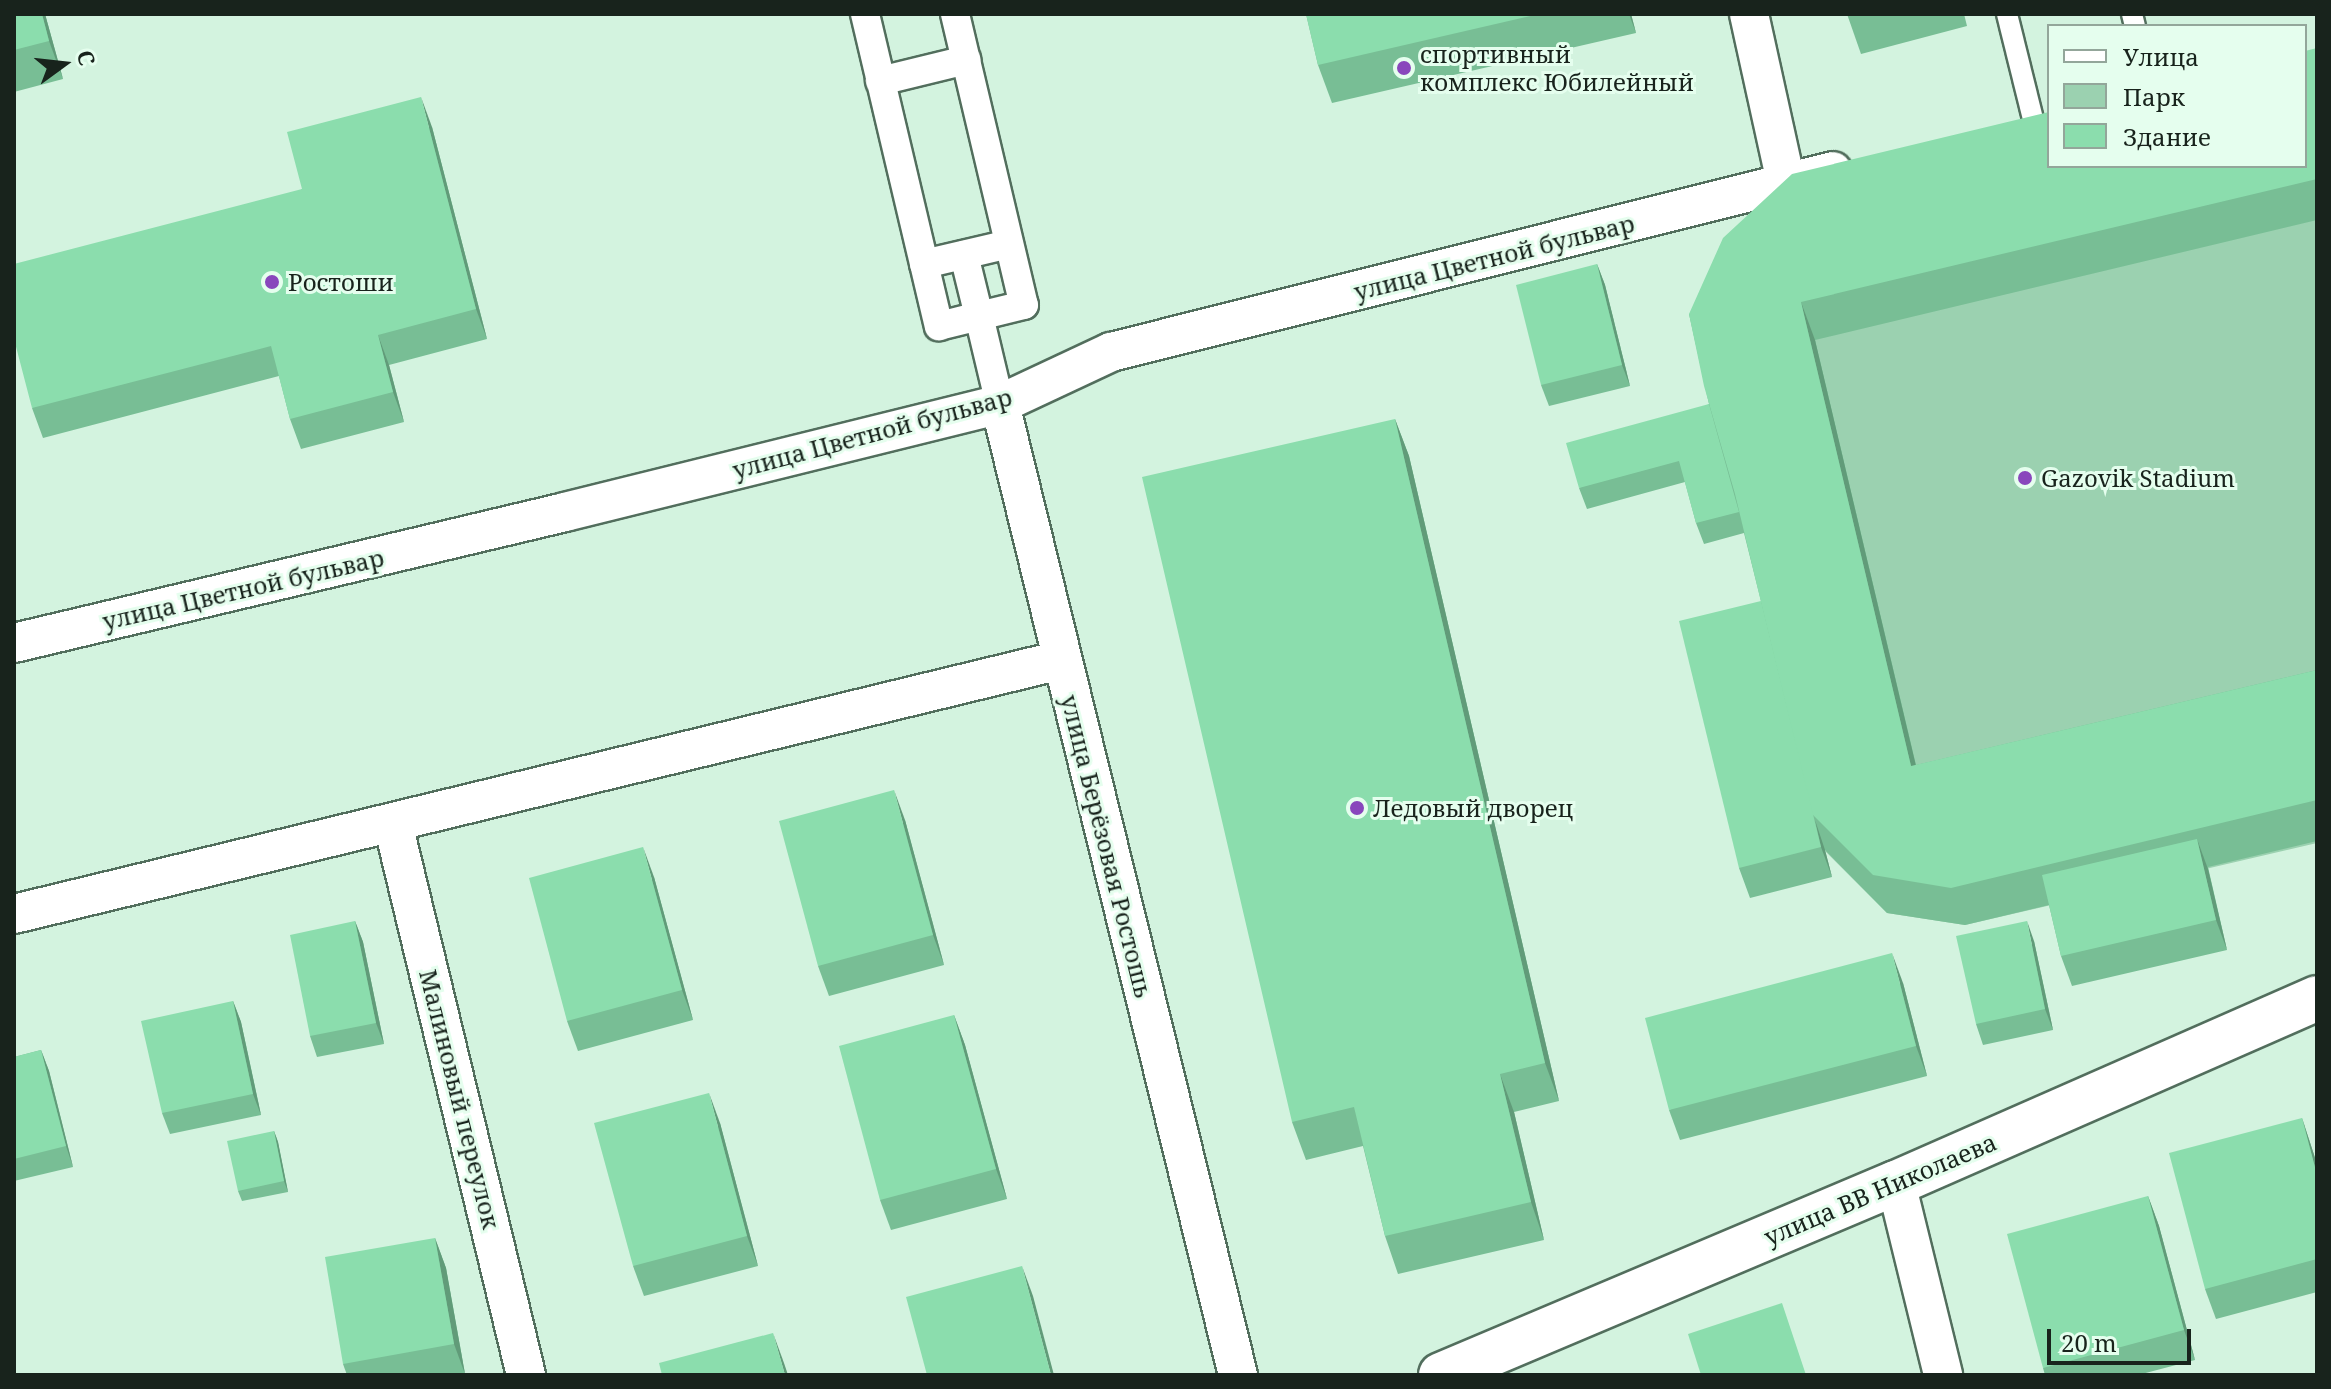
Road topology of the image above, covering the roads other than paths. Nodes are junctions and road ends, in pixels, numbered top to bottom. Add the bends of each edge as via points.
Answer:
1 (865, 14) edge
2 (955, 14) edge
3 (1749, 14) edge
4 (2007, 14) edge
5 (966, 60) junction
6 (880, 81) junction
7 (2029, 124) edge
8 (1863, 164) edge
9 (1786, 182) junction
10 (1009, 244) junction
11 (964, 255) junction
12 (924, 264) junction
13 (979, 316) junction
14 (1000, 404) junction
15 (14, 643) edge
16 (1061, 660) junction
17 (393, 824) junction
18 (14, 914) edge
19 (2317, 998) edge
20 (1896, 1183) junction
21 (526, 1375) edge
22 (1238, 1375) edge
23 (1441, 1375) edge
24 (1943, 1375) edge

1 - 6 street
2 - 5 street
3 - 9 street
4 - 7 lane
5 - 6 street
5 - 10 street
6 - 12 street
8 - 9 street, улица Цветной бульвар
9 - 14 street, улица Цветной бульвар via 1111,352
10 - 11 street
10 - 13 street via 1024,305
11 - 12 street
11 - 13 street, улица Берёзовая Ростошь
12 - 13 street via 939,326
13 - 14 street, улица Берёзовая Ростошь
14 - 15 street, улица Цветной бульвар
14 - 16 street, улица Берёзовая Ростошь
16 - 17 street
16 - 22 street, улица Берёзовая Ростошь
17 - 18 street
17 - 21 street, Малиновый переулок
19 - 20 street, улица ВВ Николаева
20 - 23 street, улица ВВ Николаева
20 - 24 street

